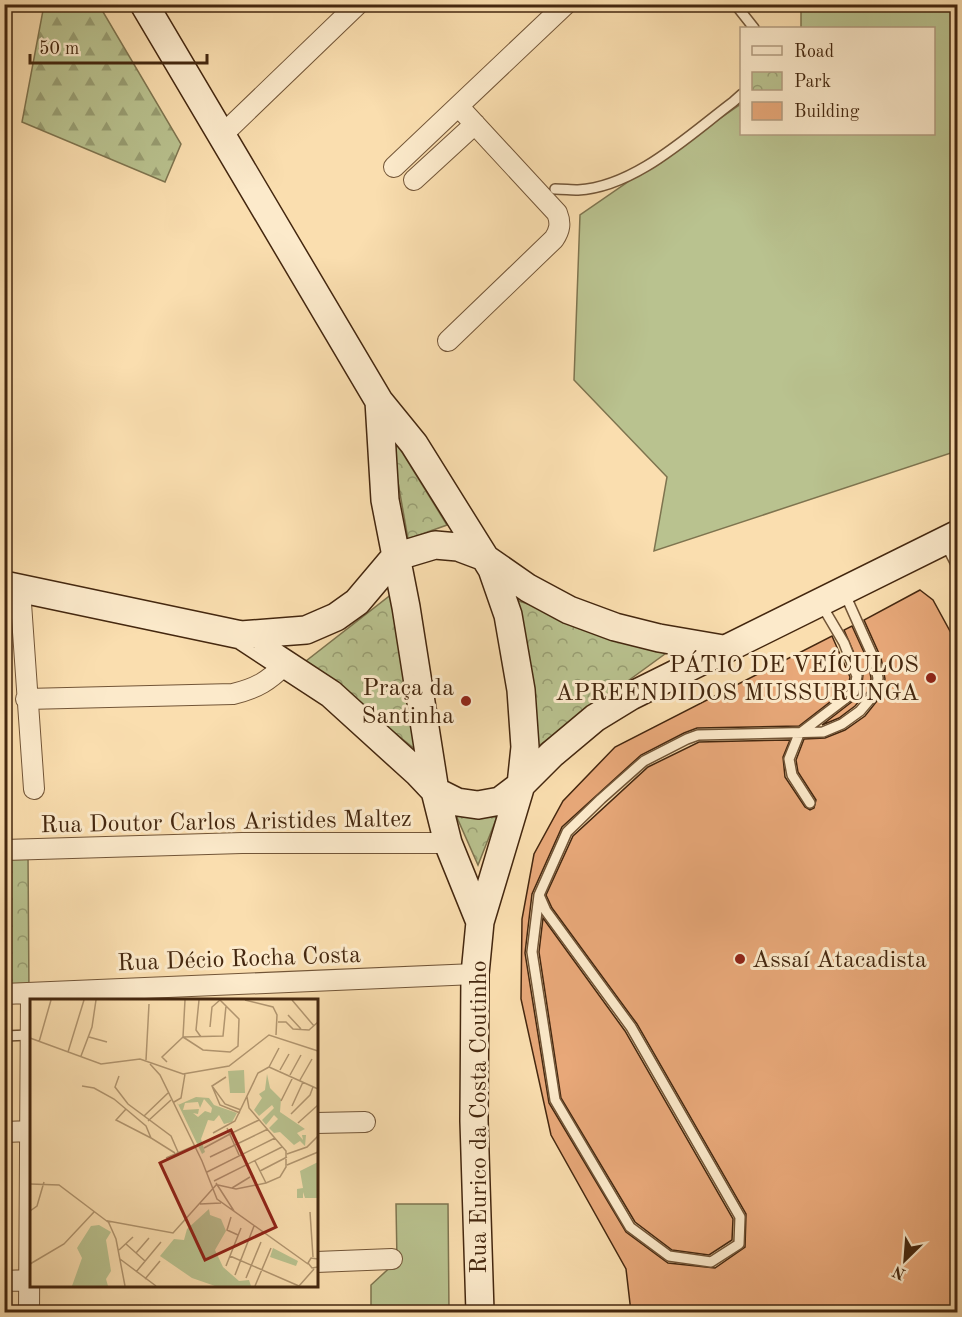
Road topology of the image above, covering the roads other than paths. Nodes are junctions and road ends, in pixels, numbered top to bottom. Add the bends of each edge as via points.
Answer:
1 (144, 4) edge
2 (358, 4) edge
3 (566, 4) edge
4 (735, 4) edge
5 (753, 27) edge
6 (740, 95) edge
7 (459, 107) junction
8 (475, 124) junction
9 (221, 136) junction
10 (394, 167) dead end
11 (414, 180) dead end
12 (555, 189) dead end
13 (448, 341) dead end
14 (379, 401) junction
15 (951, 538) edge
16 (482, 556) junction
17 (395, 557) junction
18 (957, 568) edge
19 (12, 587) edge
20 (831, 596) junction
21 (241, 635) junction
22 (723, 649) junction
23 (286, 664) junction
24 (26, 699) junction
25 (799, 734) junction
26 (521, 785) junction
27 (34, 789) dead end
28 (435, 791) junction
29 (810, 803) dead end
30 (448, 843) junction
31 (4, 850) edge
32 (539, 895) junction
33 (480, 922) junction
34 (475, 974) junction
35 (31, 993) junction
36 (4, 994) edge
37 (31, 999) edge
38 (30, 1035) edge
39 (4, 1036) edge
40 (365, 1122) dead end
41 (318, 1123) edge
42 (30, 1131) edge
43 (4, 1132) edge
44 (392, 1259) dead end
45 (318, 1262) edge
46 (30, 1276) edge
47 (4, 1281) edge
48 (4, 1312) edge
49 (29, 1312) edge
50 (480, 1312) edge

1 - 9 main road, Rua Eurico da Costa Coutinho
2 - 9 street
3 - 7 street
4 - 5 lane
6 - 12 lane via 648,165 625,177 579,190
7 - 8 street
7 - 10 street
8 - 11 street
8 - 13 street via 557,213 560,225 554,239
9 - 14 main road, Rua Eurico da Costa Coutinho
14 - 16 main road, Rua Eurico da Costa Coutinho via 426,462
14 - 17 main road, Rua Eurico da Costa Coutinho via 385,500
15 - 18 lane
15 - 20 main road
16 - 17 main road via 458,547 435,545
16 - 22 main road via 528,588 578,613 659,638
16 - 26 main road, Rua Eurico da Costa Coutinho via 492,569 508,615 521,690 525,747
17 - 21 main road via 357,602 336,618 306,630
17 - 28 main road, Rua Eurico da Costa Coutinho
19 - 21 main road
19 - 24 street
20 - 22 main road
20 - 25 lane via 857,676 854,692
20 - 25 lane via 874,659 876,692 842,724 823,732
21 - 23 main road
22 - 26 main road via 595,718
23 - 24 street via 266,682 233,694
23 - 28 main road via 331,694
24 - 27 street
25 - 29 lane via 789,759 792,775
25 - 32 lane via 698,735 644,761 567,832
26 - 28 main road via 500,801 478,805 457,802
26 - 33 main road, Rua Eurico da Costa Coutinho
28 - 30 main road, Rua Eurico da Costa Coutinho
30 - 31 street, Rua Doutor Carlos Aristides Maltez via 242,843
30 - 33 main road, Rua Eurico da Costa Coutinho
32 - 32 lane via 532,952 555,1100 630,1227 669,1256 711,1262 739,1244 740,1217 631,1027 546,911
33 - 34 main road, Rua Eurico da Costa Coutinho
34 - 35 street, Rua Décio Rocha Costa
34 - 50 main road, Rua Eurico da Costa Coutinho via 474,1120
35 - 36 street, Rua Décio Rocha Costa
35 - 37 street
38 - 39 lane
40 - 41 street
42 - 43 street
44 - 45 street
46 - 47 street
46 - 49 street
48 - 49 lane

